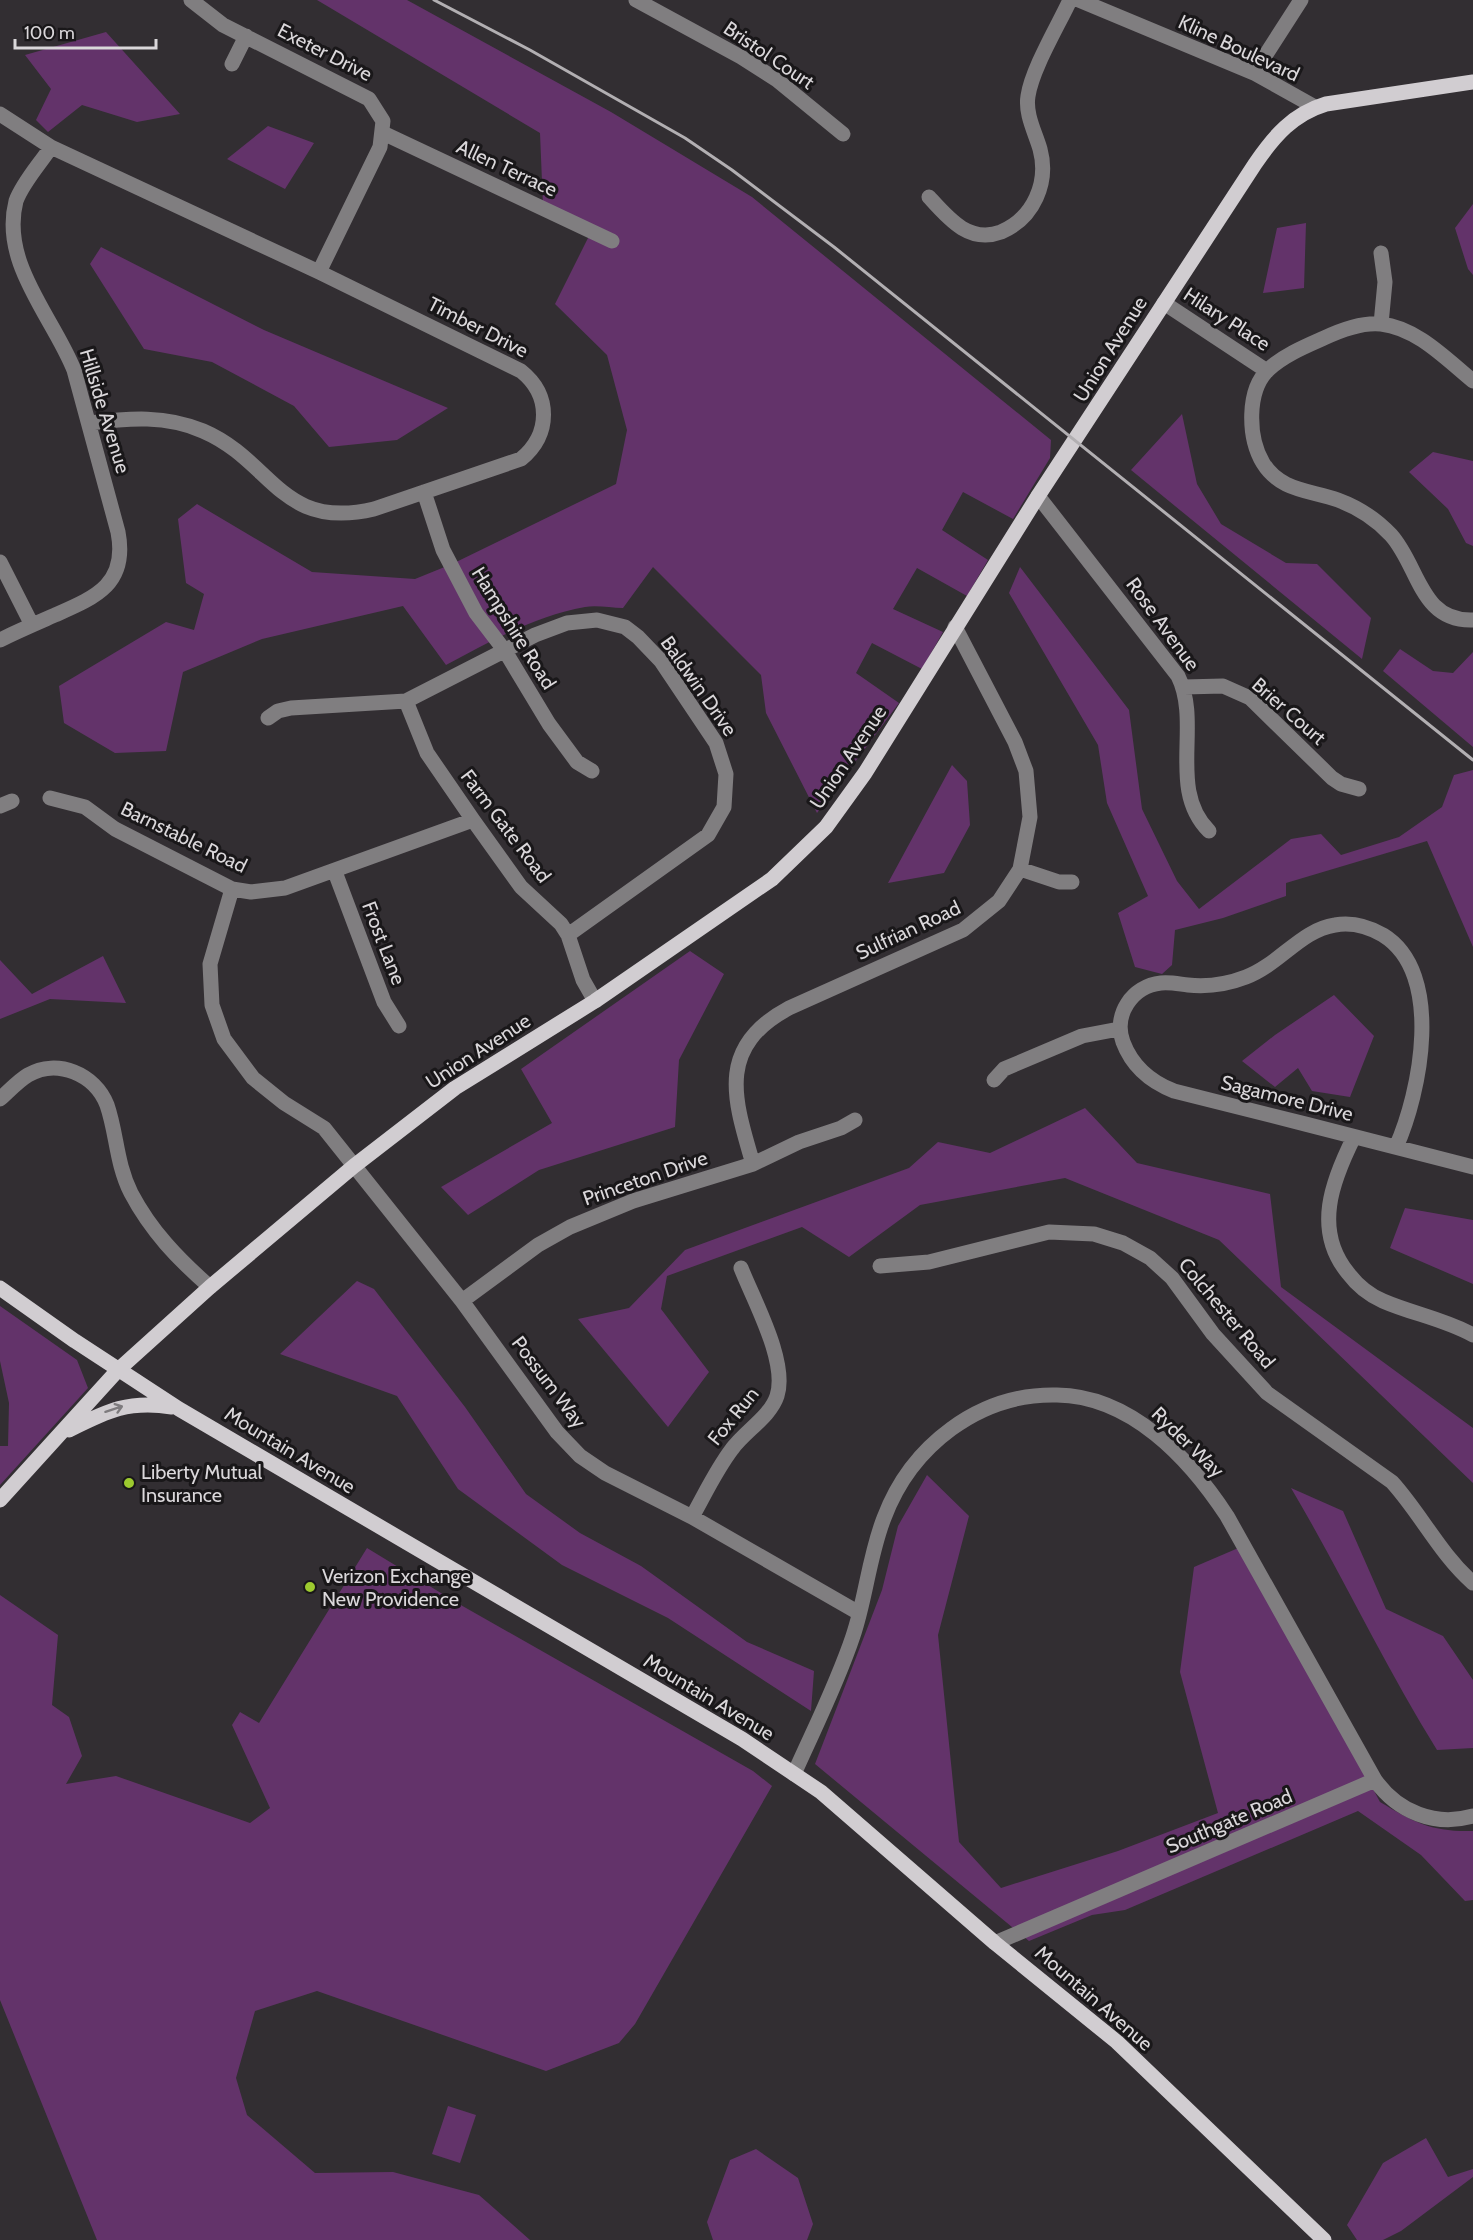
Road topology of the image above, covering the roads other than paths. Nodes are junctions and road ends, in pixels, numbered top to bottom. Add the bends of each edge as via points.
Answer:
1 (191, 0) edge
2 (636, 0) edge
3 (1070, 0) edge
4 (1079, 0) edge
5 (1301, 0) edge
6 (246, 36) junction
7 (232, 64) dead end
8 (1254, 74) junction
9 (1473, 82) edge
10 (1316, 107) junction
11 (0, 114) edge
12 (383, 133) junction
13 (843, 134) dead end
14 (51, 147) junction
15 (929, 197) dead end
16 (612, 241) dead end
17 (1381, 253) dead end
18 (320, 272) junction
19 (1164, 303) junction
20 (1381, 324) junction
21 (1267, 371) junction
22 (1473, 381) edge
23 (90, 423) junction
24 (424, 492) junction
25 (1038, 496) junction
26 (0, 562) edge
27 (1473, 620) edge
28 (32, 625) junction
29 (955, 627) junction
30 (0, 640) edge
31 (505, 651) junction
32 (1184, 687) junction
33 (406, 701) junction
34 (268, 718) dead end
35 (591, 771) dead end
36 (1359, 789) dead end
37 (50, 798) dead end
38 (473, 820) junction
39 (1209, 831) dead end
40 (1020, 869) junction
41 (335, 872) junction
42 (1072, 882) dead end
43 (232, 889) junction
44 (568, 935) junction
45 (595, 1001) junction
46 (399, 1026) dead end
47 (1119, 1029) junction
48 (994, 1080) dead end
49 (0, 1099) edge
50 (855, 1120) dead end
51 (1354, 1137) junction
52 (1396, 1147) junction
53 (753, 1164) junction
54 (354, 1166) junction
55 (1473, 1167) edge
56 (880, 1266) dead end
57 (741, 1268) dead end
58 (210, 1287) junction
59 (0, 1288) edge
60 (462, 1301) junction
61 (1473, 1335) edge
62 (118, 1370) junction
63 (179, 1409) junction
64 (61, 1434) junction
65 (0, 1500) edge
66 (692, 1516) junction
67 (1473, 1583) edge
68 (860, 1613) junction
69 (794, 1774) junction
70 (1376, 1780) junction
71 (1473, 1816) edge
72 (995, 1942) junction
73 (1324, 2240) edge

1 - 6 street, Exeter Drive via 223,25
2 - 13 street, Bristol Court via 759,68
3 - 15 street via 1027,97 1043,164 1039,192 1029,210 998,233 978,234 958,227
4 - 8 street, Kline Boulevard
5 - 8 street
6 - 7 street
6 - 12 street, Exeter Drive via 362,93 380,112
8 - 10 street, Kline Boulevard
9 - 10 main road, Union Avenue via 1352,98
10 - 19 main road, Union Avenue via 1294,118 1266,147
11 - 14 street, Timber Drive
12 - 16 street, Allen Terrace
12 - 18 street via 380,147
14 - 18 street, Timber Drive
14 - 23 street, Hillside Avenue via 15,202 11,247 22,278 66,350
17 - 20 street via 1385,282
18 - 24 street, Timber Drive via 521,371 539,391 544,423 529,452 509,464
19 - 21 street, Hilary Place
19 - 25 main road, Union Avenue
20 - 21 street via 1342,330 1311,343
20 - 22 street via 1419,338
21 - 27 street via 1252,410 1251,431 1264,465 1286,485 1337,500 1365,514 1399,546 1434,607 1451,618
23 - 24 street, Timber Drive via 155,418 204,431 233,447 288,497 319,510 363,512
23 - 28 street, Hillside Avenue via 118,532 119,561 110,583 97,595
24 - 31 street, Hampshire Road via 442,550 476,614
25 - 29 main road, Union Avenue
25 - 32 street, Rose Avenue
26 - 28 street
28 - 30 street, Hillside Avenue
29 - 40 street, Sulfrian Road via 1026,771 1030,817
29 - 45 main road, Union Avenue via 865,773 809,846 751,895
31 - 33 street, Baldwin Drive
31 - 35 street, Hampshire Road via 576,762
31 - 44 street, Baldwin Drive via 567,623 597,620 625,627 661,661 716,743 726,774 724,807 708,835
32 - 36 street, Brier Court via 1223,686 1250,698 1332,778
32 - 39 street, Rose Avenue via 1190,801 1197,819
33 - 34 street, Baldwin Drive via 291,708
33 - 38 street, Farm Gate Road via 427,753
37 - 43 street, Barnstable Road via 86,807 115,829
38 - 41 street, Barnstable Road
38 - 44 street, Farm Gate Road via 521,887 547,909
40 - 42 street via 1059,882
40 - 53 street, Sulfrian Road via 999,901 963,930 775,1015 752,1036 743,1051 735,1087 737,1109
41 - 43 street, Barnstable Road via 270,891
41 - 46 street, Frost Lane via 384,1002
43 - 54 street, Possum Way via 210,964 212,1005 224,1039 253,1078 324,1128
44 - 45 street, Farm Gate Road via 580,973
45 - 54 main road, Union Avenue via 455,1088
47 - 48 street via 1082,1036 1004,1069
47 - 51 street, Sagamore Drive via 1133,1062 1166,1088
47 - 52 street via 1128,1003 1151,985 1230,982 1269,966 1304,937 1332,925 1376,931 1394,943 1407,961 1420,1007 1421,1058 1417,1083 1412,1108
49 - 58 street via 26,1076 44,1069 66,1069 93,1084 106,1104 121,1168 141,1211 170,1250
50 - 53 street, Princeton Drive
51 - 52 street, Sagamore Drive
51 - 61 street via 1336,1178 1327,1222 1339,1261 1375,1297 1453,1323
52 - 55 street, Sagamore Drive
53 - 60 street, Princeton Drive via 633,1201 570,1227 538,1245
54 - 58 main road, Union Avenue
54 - 60 street, Possum Way
56 - 67 street, Colchester Road via 929,1262 1065,1231 1102,1236 1137,1250 1172,1278 1213,1334 1268,1393 1392,1482 1454,1566
57 - 66 street, Fox Run via 773,1349 778,1371 776,1397 769,1410 733,1447
58 - 62 main road, Union Avenue
59 - 62 main road, Mountain Avenue
60 - 66 street, Possum Way via 557,1432 580,1456 605,1473
62 - 63 main road, Mountain Avenue
62 - 64 main road, Union Avenue
64 -> 63 main road via 112,1408 152,1404
63 - 69 main road, Mountain Avenue via 742,1739
64 - 65 main road, Union Avenue
66 - 68 street, Possum Way
68 - 69 street, Ryder Way via 842,1665
68 - 70 street, Ryder Way via 884,1517 904,1479 928,1449 972,1414 1007,1400 1045,1394 1096,1401 1151,1431 1217,1500
69 - 72 main road, Mountain Avenue via 821,1792
70 - 71 street via 1393,1800 1416,1814 1442,1820
70 - 72 street, Southgate Road
72 - 73 main road, Mountain Avenue via 1117,2042

